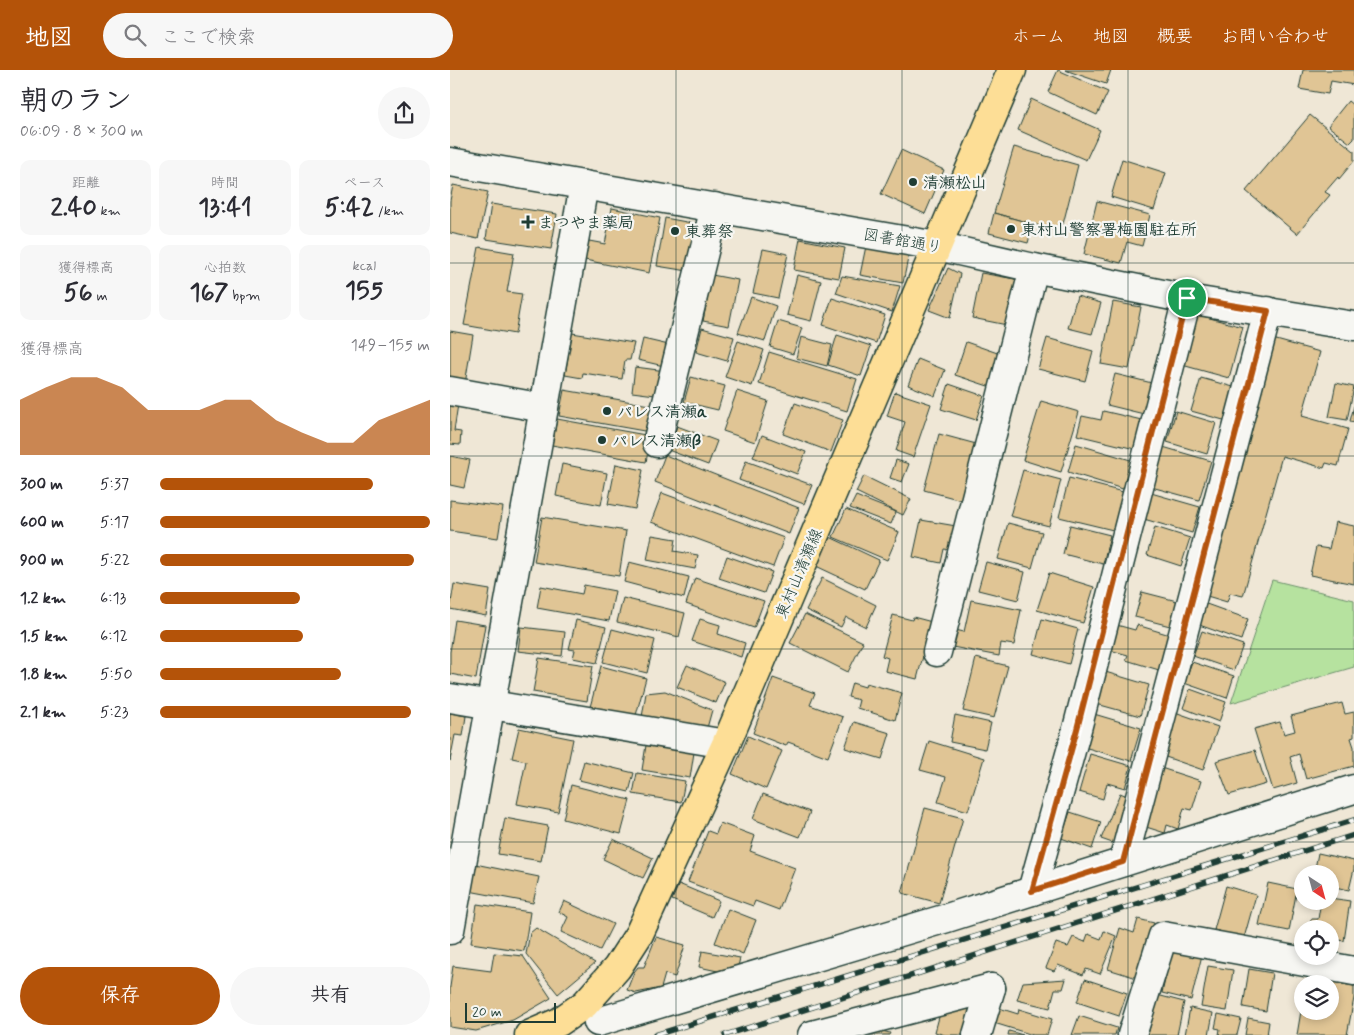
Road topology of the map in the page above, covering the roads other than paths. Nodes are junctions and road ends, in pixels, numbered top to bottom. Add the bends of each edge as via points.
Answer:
1 (1012, 70) edge
2 (450, 162) edge
3 (584, 185) junction
4 (715, 207) junction
5 (937, 246) junction
6 (1034, 268) junction
7 (1187, 298) junction
8 (1268, 311) junction
9 (1354, 326) edge
10 (450, 391) edge
11 (544, 408) junction
12 (657, 443) dead end
13 (937, 652) dead end
14 (450, 698) edge
15 (490, 705) junction
16 (726, 744) junction
17 (1354, 789) edge
18 (1123, 862) junction
19 (1032, 891) junction
20 (450, 930) edge
21 (1354, 971) edge
22 (593, 1020) edge
23 (529, 1035) edge
24 (812, 1035) edge
25 (977, 1035) edge
26 (1132, 1035) edge

1 - 5 main road, 東村山清瀬線
2 - 3 street, 図書館通り
3 - 4 street, 図書館通り
3 - 11 street
4 - 5 street, 図書館通り
4 - 12 street
5 - 6 street, 図書館通り
5 - 16 main road, 東村山清瀬線
6 - 7 street, 図書館通り
6 - 13 street
7 - 8 street, 図書館通り
7 - 19 street via 1077,729
8 - 9 street, 図書館通り
8 - 18 street
10 - 11 street
11 - 15 street
14 - 15 street
15 - 16 street
15 - 20 street
16 - 22 main road, 東村山清瀬線 via 638,934 617,968
17 - 18 street
18 - 19 street
19 - 22 street
21 - 26 street via 1163,936
22 - 23 main road, 東村山清瀬線 via 559,1022
24 - 25 street via 991,988

